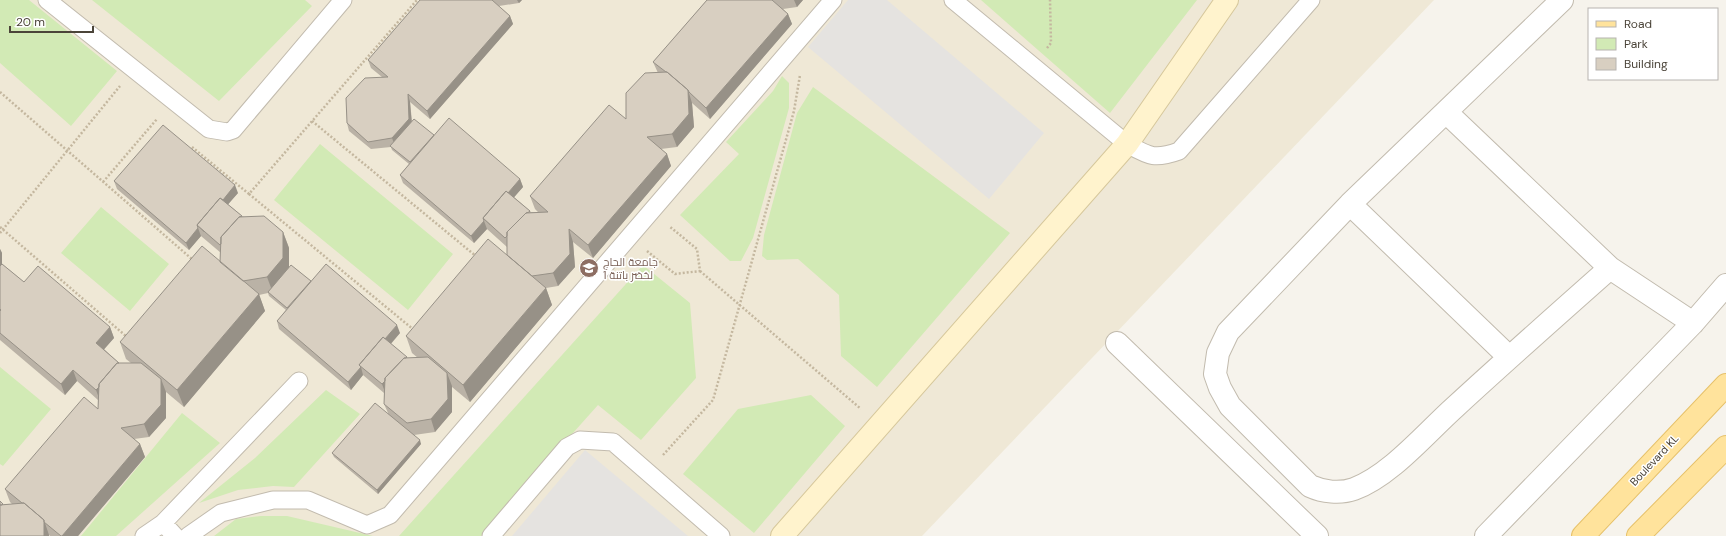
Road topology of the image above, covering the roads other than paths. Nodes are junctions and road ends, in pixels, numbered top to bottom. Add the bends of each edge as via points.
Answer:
1 (47, 0) edge
2 (343, 0) edge
3 (833, 0) edge
4 (953, 0) edge
5 (1227, 0) edge
6 (1311, 0) edge
7 (1562, 0) edge
8 (1446, 112) junction
9 (1127, 144) junction
10 (1350, 204) junction
11 (1610, 268) junction
12 (1726, 285) edge
13 (1693, 323) junction
14 (1117, 343) dead end
15 (1509, 357) junction
16 (299, 381) dead end
17 (1726, 385) edge
18 (1726, 447) edge
19 (162, 523) junction
20 (144, 536) edge
21 (175, 536) edge
22 (188, 536) edge
23 (491, 536) edge
24 (721, 536) edge
25 (782, 536) edge
26 (1317, 536) edge
27 (1486, 536) edge
28 (1583, 536) edge
29 (1638, 536) edge

1 - 2 lane via 209,129 227,132 233,130
3 - 22 lane via 390,515 367,525 308,500 273,500 221,513
4 - 9 lane
5 - 9 street
6 - 9 lane via 1179,151 1163,157 1148,155
7 - 8 street
8 - 10 street
8 - 11 street
9 - 25 street
10 - 15 street
10 - 15 street via 1228,332 1218,353 1215,374 1230,406 1310,486 1333,492 1353,489 1382,474
11 - 13 street
11 - 15 street
12 - 13 street
13 - 27 street
14 - 26 street
16 - 19 lane
17 - 28 main road, Boulevard KL
18 - 29 main road
19 - 20 lane
19 - 21 lane
23 - 24 lane via 567,447 580,440 613,442

